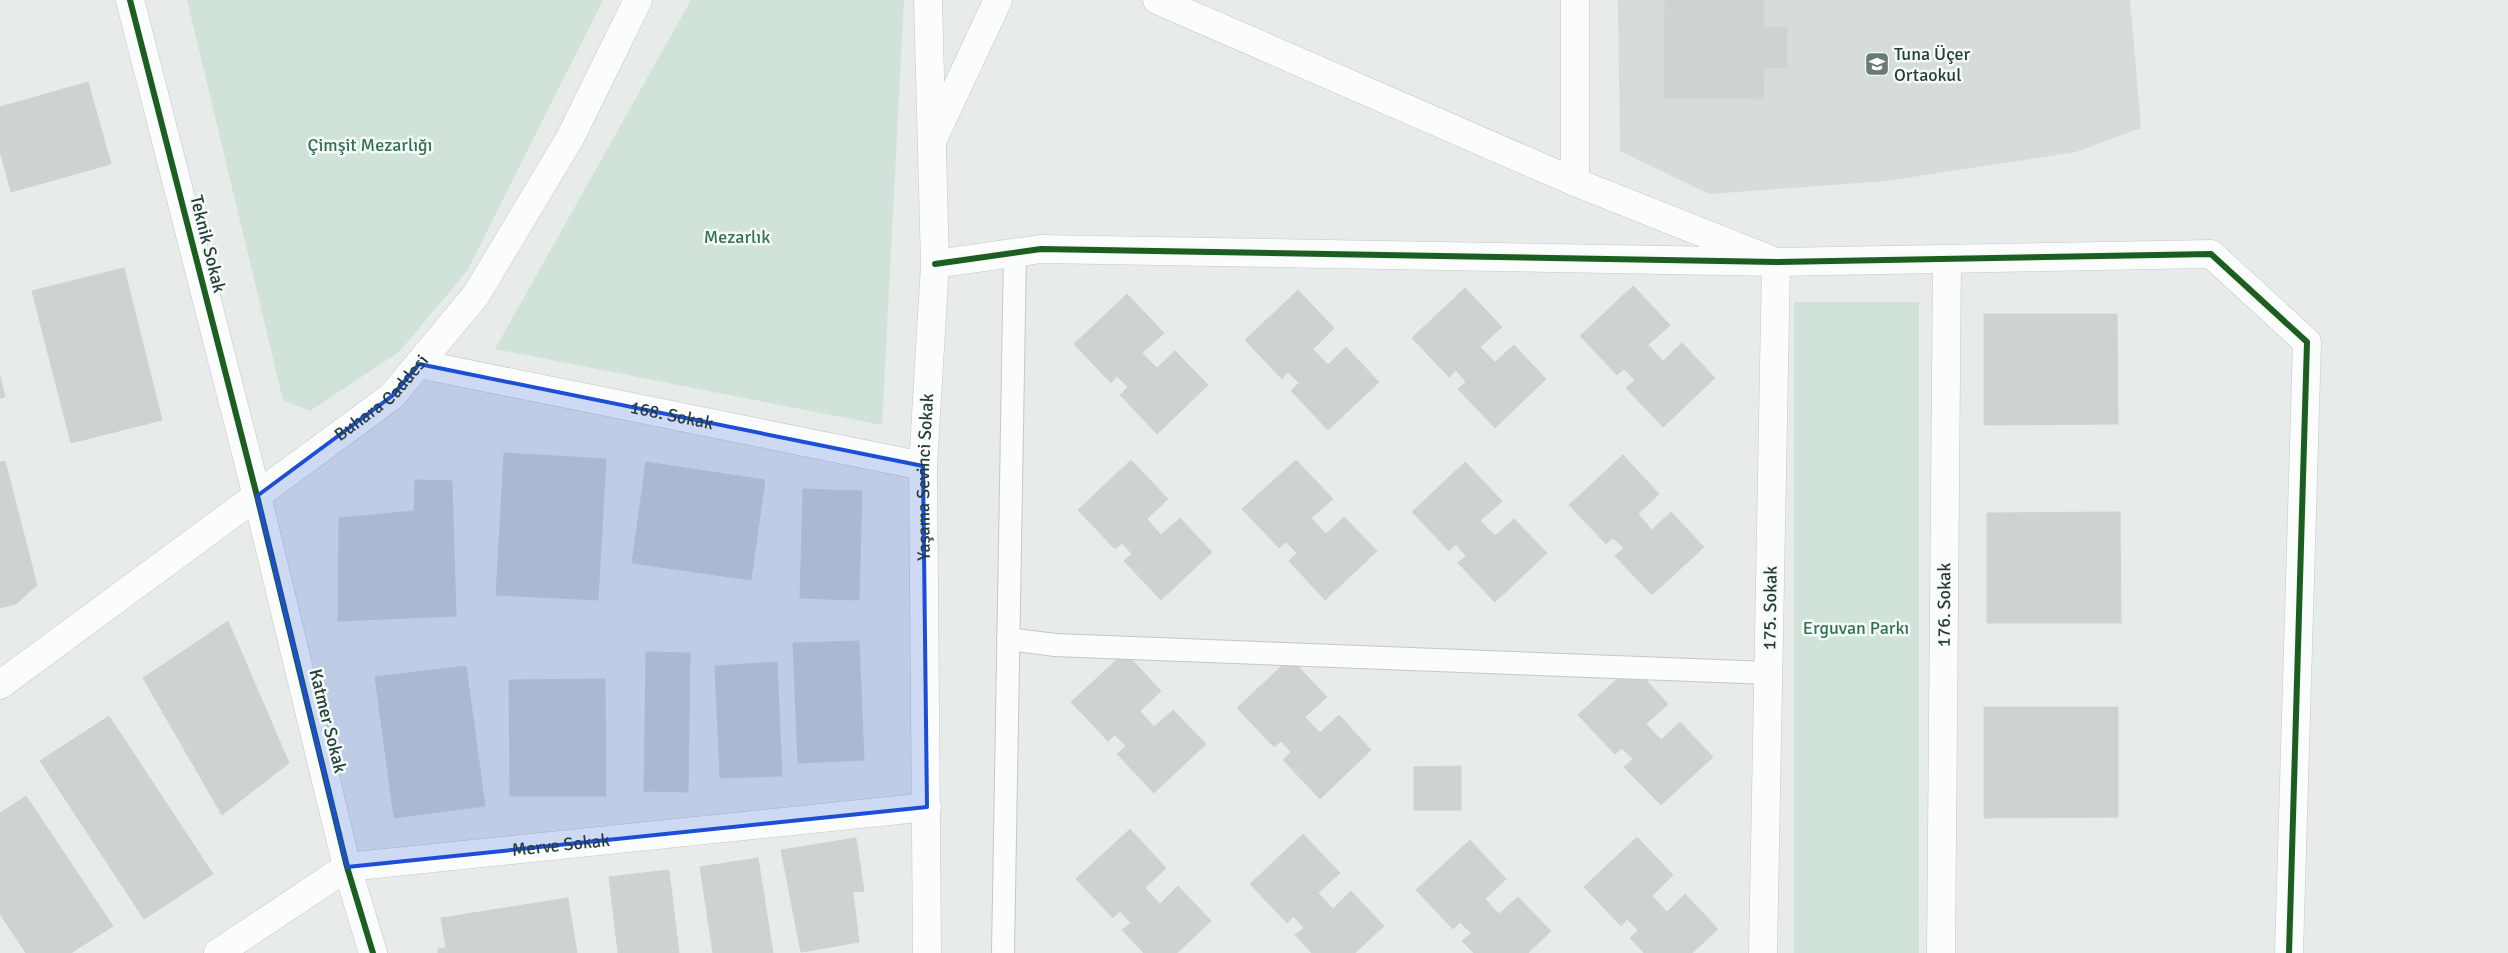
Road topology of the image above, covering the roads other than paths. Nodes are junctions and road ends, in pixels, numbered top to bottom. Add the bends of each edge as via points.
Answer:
1 (130, 0) edge
2 (638, 0) edge
3 (928, 0) edge
4 (998, 0) edge
5 (1158, 0) edge
6 (1576, 0) edge
7 (932, 142) junction
8 (1575, 182) junction
9 (1015, 252) junction
10 (1947, 259) junction
11 (1776, 262) junction
12 (934, 264) junction
13 (419, 364) junction
14 (923, 466) junction
15 (258, 496) junction
16 (1008, 639) junction
17 (1769, 673) junction
18 (0, 685) edge
19 (927, 807) junction
20 (348, 868) junction
21 (218, 953) edge
22 (373, 953) edge
23 (926, 953) edge
24 (1003, 953) edge
25 (1764, 953) edge
26 (1941, 953) edge
27 (2289, 953) edge

1 - 15 street, Teknik Sokak
2 - 13 street, Buhara Caddesi via 570,138 476,295
3 - 7 street, Yaşama Sevinci Sokak
4 - 7 street
5 - 8 street
6 - 8 street
7 - 12 street, Yaşama Sevinci Sokak
8 - 11 street
9 - 11 street via 1041,249
9 - 12 street
9 - 16 lane
10 - 11 street
10 - 26 street, 176. Sokak
10 - 27 street via 2211,254 2307,342
11 - 17 street, 175. Sokak
12 - 14 street, Yaşama Sevinci Sokak
13 - 14 street, 168. Sokak
13 - 15 street, Buhara Caddesi via 392,396
14 - 19 street, Yaşama Sevinci Sokak
15 - 18 street, Buhara Caddesi
15 - 20 street, Katmer Sokak
16 - 17 lane via 1055,645
16 - 24 lane
17 - 25 street, 175. Sokak
19 - 20 street, Merve Sokak
19 - 23 street, Yaşama Sevinci Sokak
20 - 21 street, Merve Sokak
20 - 22 street, Katmer Sokak

